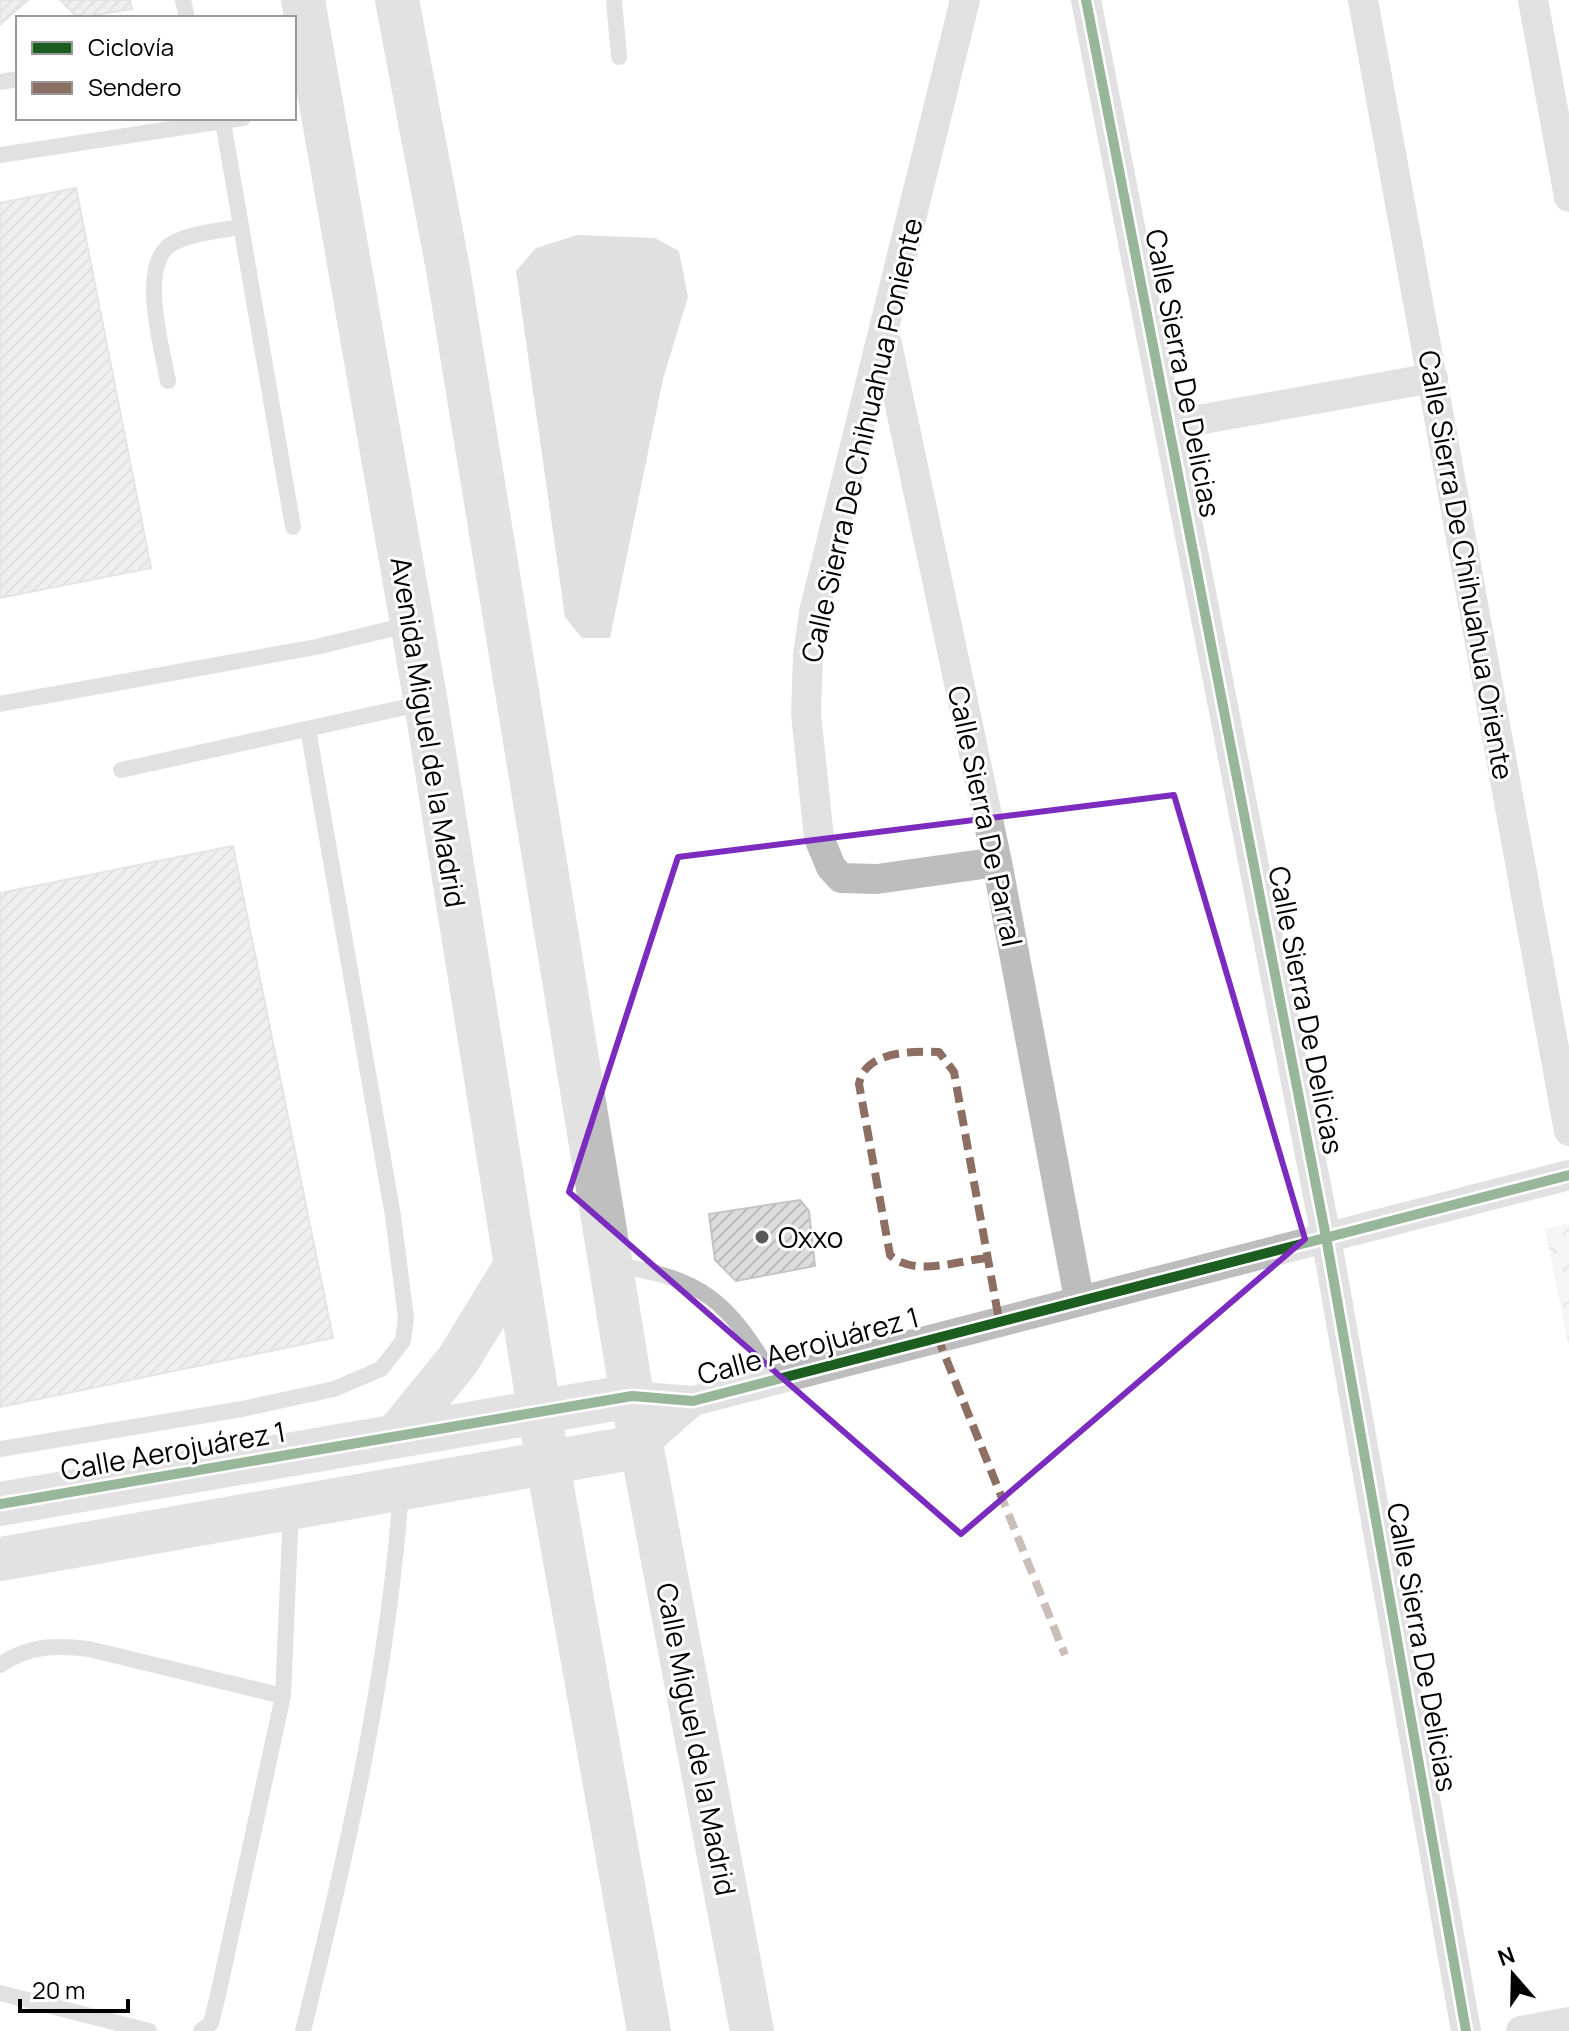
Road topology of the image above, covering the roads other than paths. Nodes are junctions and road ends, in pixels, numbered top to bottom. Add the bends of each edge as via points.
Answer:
1 (397, 0) edge
2 (614, 0) edge
3 (965, 0) edge
4 (1086, 0) edge
5 (1363, 0) edge
6 (1533, 0) edge
7 (301, 18) edge
8 (619, 57) dead end
9 (233, 120) edge
10 (223, 122) junction
11 (0, 155) edge
12 (1569, 197) edge
13 (240, 227) junction
14 (884, 335) junction
15 (1433, 378) junction
16 (168, 381) dead end
17 (1170, 425) junction
18 (293, 527) dead end
19 (413, 623) junction
20 (426, 703) junction
21 (0, 704) edge
22 (308, 729) junction
23 (121, 770) dead end
24 (997, 862) junction
25 (1569, 1131) edge
26 (1569, 1175) edge
27 (1326, 1237) junction
28 (610, 1264) junction
29 (516, 1265) junction
30 (1079, 1299) junction
31 (773, 1377) junction
32 (632, 1396) junction
33 (693, 1401) junction
34 (540, 1412) junction
35 (397, 1435) junction
36 (642, 1446) junction
37 (0, 1449) edge
38 (548, 1465) junction
39 (401, 1491) junction
40 (0, 1504) edge
41 (291, 1510) junction
42 (0, 1559) edge
43 (0, 1665) edge
44 (283, 1696) junction
45 (0, 1993) edge
46 (1569, 2022) edge
47 (149, 2031) edge
48 (201, 2031) edge
49 (303, 2031) edge
50 (649, 2031) edge
51 (752, 2031) edge
52 (1466, 2031) edge
53 (1521, 2031) edge

1 - 28 main road via 448,269
2 - 8 lane
3 - 14 street, Calle Sierra De Chihuahua Poniente
4 - 17 street, Calle Sierra De Delicias
5 - 15 street, Calle Sierra De Chihuahua Oriente
6 - 12 street
7 - 19 main road, Avenida Miguel de la Madrid via 313,105
9 - 10 lane
10 - 11 lane
10 - 13 lane
13 - 16 lane via 185,238 159,254 154,287
13 - 18 lane
14 - 24 street, Calle Sierra De Parral
14 - 24 street, Calle Sierra De Chihuahua Poniente via 814,612 806,678 819,838 841,878 877,879
15 - 17 street
15 - 25 street, Calle Sierra De Chihuahua Oriente
17 - 27 street, Calle Sierra De Delicias
19 - 20 main road, Avenida Miguel de la Madrid
19 - 21 lane via 316,647
20 - 22 lane
20 - 29 main road, Avenida Miguel de la Madrid
22 - 23 lane
22 - 37 lane via 398,1243 406,1318 403,1341 381,1369 334,1389
24 - 30 street, Calle Sierra De Parral
26 - 27 street, Calle Aerojuárez 1
27 - 30 street, Calle Aerojuárez 1
27 - 52 street, Calle Sierra De Delicias
28 - 31 lane via 665,1276 712,1297 740,1323
28 - 32 main road
29 - 34 main road, Avenida Miguel de la Madrid
29 - 35 main road via 458,1360
30 - 31 street, Calle Aerojuárez 1
31 - 33 street, Calle Aerojuárez 1
32 - 33 street, Calle Aerojuárez 1
32 - 34 main road, Calle Aerojuárez 1
32 - 36 main road
33 - 36 street, Calle Aerojuárez 1
34 - 35 main road, Calle Aerojuárez 1
34 - 38 main road, Avenida Miguel de la Madrid
35 - 40 main road, Calle Aerojuárez 1
36 - 38 main road, Calle Aerojuárez 1
36 - 51 main road, Calle Miguel de la Madrid
38 - 39 main road, Calle Aerojuárez 1
38 - 50 main road
39 - 41 main road, Calle Aerojuárez 1
39 - 49 lane via 396,1566 369,1749
41 - 42 main road, Calle Aerojuárez 1
41 - 44 lane
43 - 44 lane via 33,1648 89,1649
44 - 48 lane via 218,1995 211,2023
45 - 47 lane
46 - 53 street

